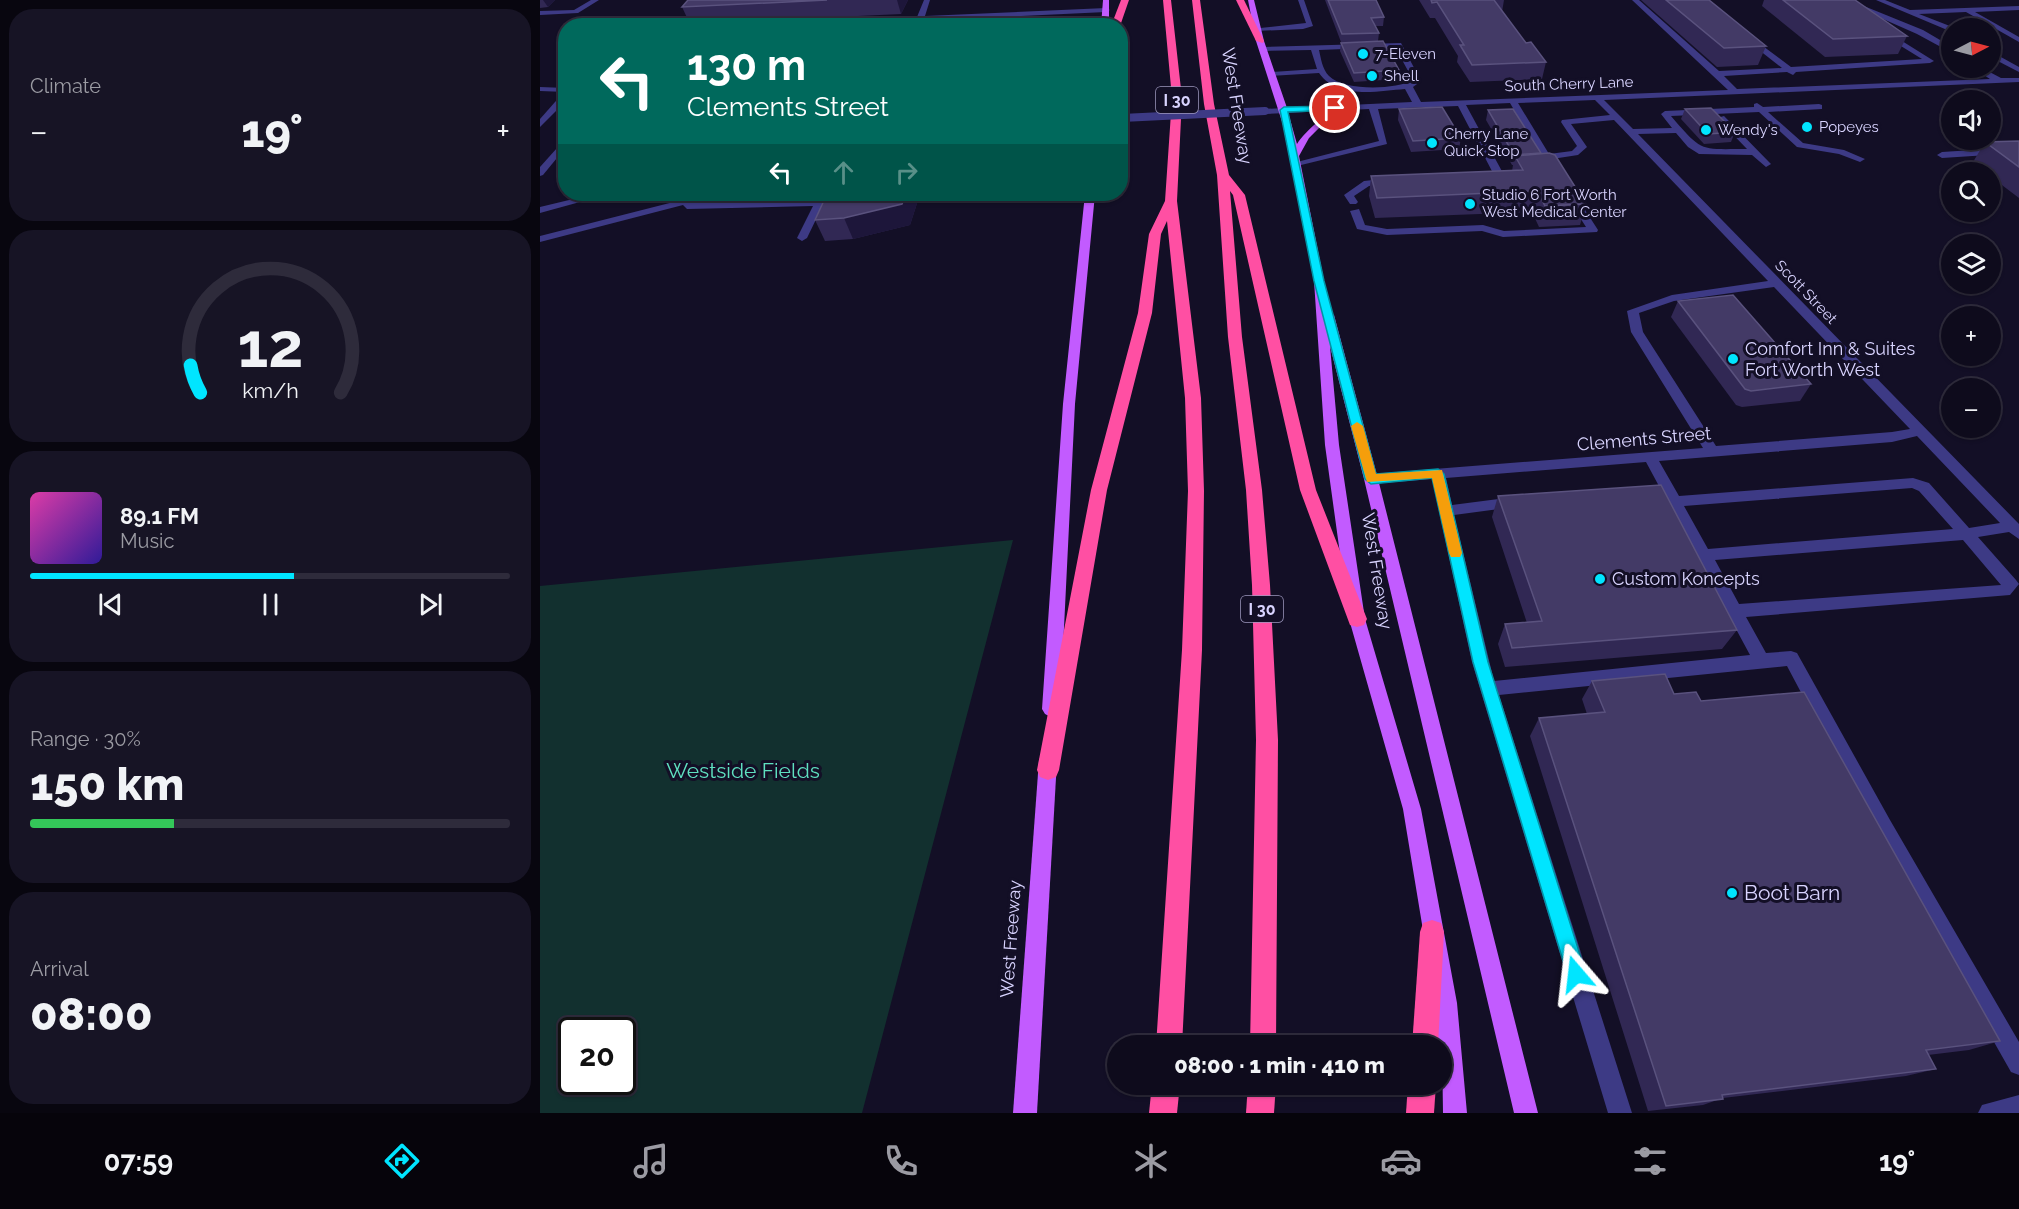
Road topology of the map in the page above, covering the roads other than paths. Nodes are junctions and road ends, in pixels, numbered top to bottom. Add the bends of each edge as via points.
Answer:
1 (596, 0) edge
2 (704, 0) edge
3 (927, 0) edge
4 (1106, 0) edge
5 (1125, 0) edge
6 (1167, 0) edge
7 (1196, 0) edge
8 (1240, 0) edge
9 (1252, 0) edge
10 (1301, 0) edge
11 (1635, 0) edge
12 (1879, 0) edge
13 (1918, 0) edge
14 (1840, 3) edge
15 (2019, 8) edge
16 (1106, 10) junction
17 (1967, 10) junction
18 (1936, 11) junction
19 (1911, 12) junction
20 (540, 13) edge
21 (952, 17) joint
22 (689, 18) edge
23 (920, 18) edge
24 (936, 18) edge
25 (1106, 18) edge
26 (1118, 18) edge
27 (1862, 18) edge
28 (1905, 25) junction
29 (1941, 25) edge
30 (1256, 29) junction
31 (1740, 31) edge
32 (2019, 40) edge
33 (1262, 45) junction
34 (1941, 45) edge
35 (1314, 46) junction
36 (2001, 59) edge
37 (2019, 70) edge
38 (1321, 71) junction
39 (1791, 71) junction
40 (1272, 74) junction
41 (1717, 74) junction
42 (1995, 78) edge
43 (2019, 80) edge
44 (2000, 81) junction
45 (1408, 86) junction
46 (1813, 88) junction
47 (540, 89) edge
48 (558, 90) edge
49 (1737, 92) junction
50 (1598, 98) junction
51 (1513, 101) junction
52 (1461, 103) junction
53 (558, 104) edge
54 (1418, 105) junction
55 (1355, 107) junction
56 (1373, 107) junction
57 (1819, 107) dead end
58 (1284, 110) junction
59 (1760, 110) junction
60 (1714, 111) junction
61 (1616, 117) junction
62 (1128, 118) edge
63 (540, 124) edge
64 (1678, 130) junction
65 (1631, 132) junction
66 (2019, 150) edge
67 (558, 151) edge
68 (1754, 152) junction
69 (1942, 155) dead end
70 (1860, 159) dead end
71 (1295, 161) junction
72 (1766, 164) dead end
73 (1534, 168) edge
74 (1555, 171) junction
75 (540, 173) edge
76 (1222, 175) junction
77 (1488, 176) edge
78 (1400, 181) edge
79 (576, 201) edge
80 (678, 201) edge
81 (822, 201) edge
82 (1089, 201) edge
83 (1171, 201) junction
84 (819, 203) junction
85 (660, 207) junction
86 (540, 210) edge
87 (802, 238) dead end
88 (540, 239) edge
89 (1319, 281) junction
90 (1776, 283) junction
91 (1920, 431) junction
92 (1712, 451) junction
93 (1650, 456) junction
94 (1438, 474) junction
95 (1371, 479) junction
96 (1668, 495) junction
97 (1532, 501) edge
98 (1446, 510) junction
99 (2016, 530) edge
100 (1966, 534) junction
101 (1704, 555) junction
102 (1735, 611) junction
103 (1357, 619) junction
104 (1762, 661) junction
105 (1488, 689) junction
106 (1048, 770) junction
107 (1432, 932) junction
108 (1170, 1035) edge
109 (1263, 1035) edge
110 (1426, 1035) edge
111 (2019, 1064) edge
112 (1165, 1095) edge
113 (1261, 1095) edge
114 (1421, 1095) edge
115 (2019, 1107) edge
116 (1025, 1113) edge
117 (1163, 1113) edge
118 (1260, 1113) edge
119 (1420, 1113) edge
120 (1455, 1113) edge
121 (1526, 1113) edge
122 (1620, 1113) edge
123 (1990, 1113) edge

1 - 20 street via 576,12
2 - 22 street
3 - 23 street
4 - 16 main road
5 - 26 highway
6 - 83 highway, I 30 via 1178,98
7 - 76 highway, West Freeway / I 30
8 - 9 street
8 - 30 highway
9 - 30 main road, West Freeway
10 - 30 street via 1310,24
11 - 41 street
12 - 19 street
13 - 18 street
14 - 27 street
14 - 28 street
15 - 17 street
16 - 21 street
16 - 25 main road
17 - 18 street
17 - 32 street
18 - 19 street
19 - 29 street
21 - 24 street
28 - 34 street
28 - 39 street via 1878,28 1930,62
30 - 33 highway
31 - 39 street
33 - 35 street
33 - 40 main road, West Freeway
35 - 38 street
35 - 45 street via 1398,45 1417,81
36 - 37 street
38 - 40 street
38 - 45 street via 1329,81 1347,87
39 - 41 street
39 - 46 street
40 - 58 main road, West Freeway
41 - 49 street
42 - 44 street
43 - 44 street, South Cherry Lane
44 - 46 street, South Cherry Lane
45 - 54 street
46 - 49 street, South Cherry Lane
47 - 48 street
49 - 50 street, South Cherry Lane
49 - 59 street
50 - 51 street, South Cherry Lane
50 - 61 street, Scott Street
51 - 52 street, South Cherry Lane
51 - 74 street
52 - 54 street, South Cherry Lane
52 - 77 street via 1504,174
53 - 63 street
54 - 56 street, South Cherry Lane
55 - 56 street, South Cherry Lane
55 - 58 street, South Cherry Lane
55 - 71 main road via 1335,113 1305,135
56 - 71 street via 1384,142
57 - 59 street
58 - 62 street, South Cherry Lane, bridge
58 - 71 main road, West Freeway
59 - 60 street
59 - 70 street via 1800,145
60 - 64 street via 1665,114
60 - 68 street
61 - 65 street, Scott Street
61 - 74 street via 1565,122 1582,147
64 - 65 street
64 - 68 street via 1702,152
65 - 90 street, Scott Street
66 - 69 street
67 - 75 street
68 - 72 street
71 - 89 main road, West Freeway
73 - 74 street
74 - 78 street via 1593,230 1503,234 1483,228 1387,232 1361,227 1349,195 1367,183
76 - 103 highway via 1239,195 1308,490
76 - 109 highway, West Freeway / I 30 via 1261,585 1267,740
79 - 86 street
80 - 85 street
81 - 84 street
82 - 106 main road, West Freeway via 1069,404
83 - 106 highway via 1155,234 1145,313 1099,490
83 - 108 highway, I 30 via 1192,398 1196,491 1191,673
84 - 85 street
84 - 87 street
85 - 88 street
89 - 95 main road
89 - 103 main road, West Freeway via 1332,444
90 - 91 street, Scott Street
90 - 92 street via 1672,298 1633,311 1637,332
91 - 92 street, Clements Street
91 - 99 street, Scott Street
92 - 93 street, Clements Street
93 - 94 street, Clements Street
93 - 96 street
94 - 95 street, Clements Street
94 - 98 street
95 - 121 main road
96 - 100 street via 1913,483 1924,487
96 - 101 street
97 - 98 street
98 - 105 street
99 - 100 street
100 - 101 street
100 - 102 street via 2011,584 2005,591
101 - 102 street
102 - 104 street
103 - 107 main road, West Freeway via 1412,809
104 - 105 street
104 - 111 street via 1791,658
105 - 122 street
106 - 116 main road, West Freeway
107 - 110 highway
107 - 120 main road, West Freeway via 1446,1003
112 - 117 highway
113 - 118 highway
114 - 119 highway
115 - 123 street

